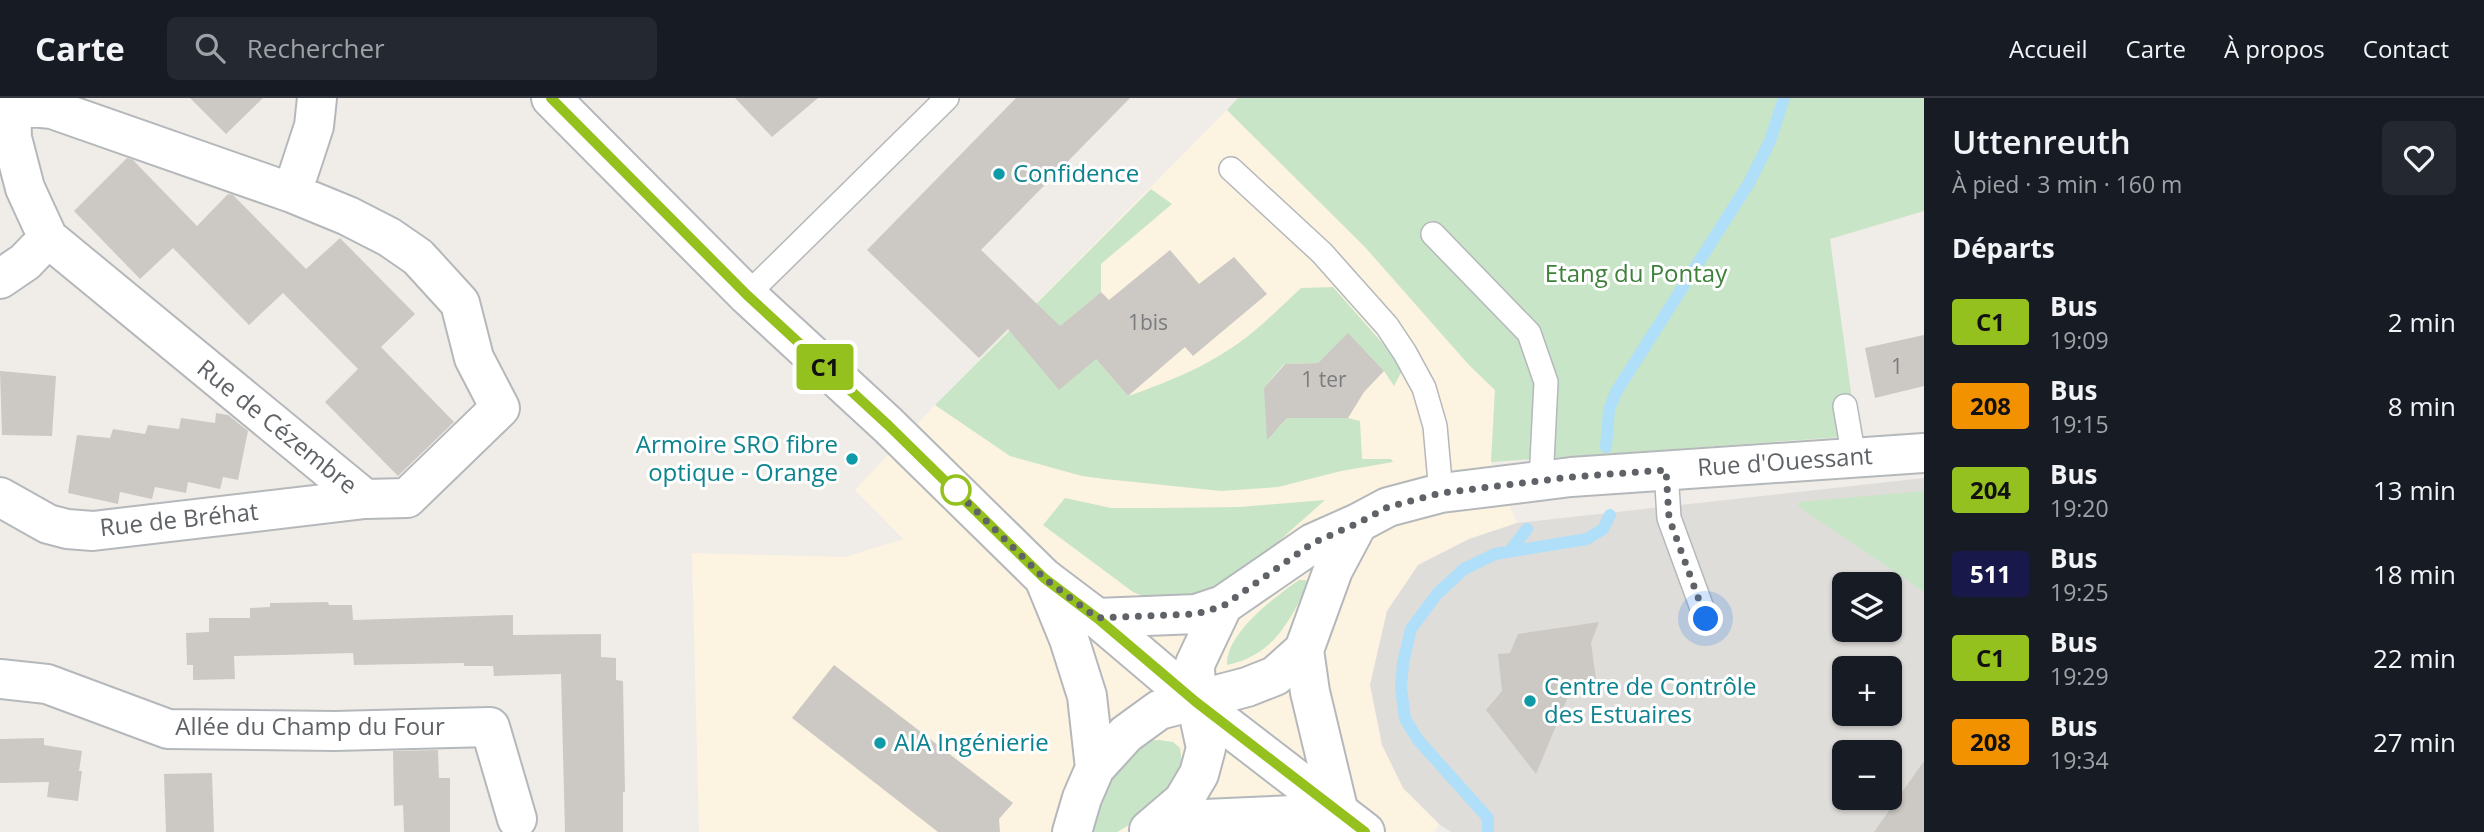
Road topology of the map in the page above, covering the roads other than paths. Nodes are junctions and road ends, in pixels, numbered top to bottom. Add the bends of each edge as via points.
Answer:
1 (317, 98) edge
2 (551, 98) edge
3 (947, 98) edge
4 (8, 102) edge
5 (1231, 169) dead end
6 (292, 193) junction
7 (1433, 234) dead end
8 (48, 238) junction
9 (0, 279) edge
10 (747, 295) junction
11 (1845, 406) dead end
12 (1924, 453) edge
13 (1854, 458) junction
14 (1666, 470) junction
15 (1541, 482) junction
16 (1441, 493) junction
17 (0, 498) edge
18 (365, 499) junction
19 (1358, 523) junction
20 (1044, 578) junction
21 (1223, 606) junction
22 (1097, 618) junction
23 (1706, 619) dead end
24 (1304, 650) junction
25 (0, 679) edge
26 (1196, 702) junction
27 (1096, 768) junction
28 (517, 819) dead end
29 (1352, 826) edge
30 (1072, 832) edge
31 (1147, 832) edge
32 (1155, 832) edge

1 - 6 street via 314,126
2 - 10 street
3 - 10 lane
4 - 6 street, Rue de Cézembre via 52,109
4 - 8 street, Rue de Cézembre via 22,176
5 - 16 lane via 1322,253 1405,353 1424,388 1435,426
6 - 18 street, Rue de Cézembre via 348,216 418,257 460,303 474,358 500,408 407,498
7 - 15 lane via 1529,333 1546,382
8 - 9 street
8 - 18 street, Rue de Cézembre
10 - 20 street
11 - 13 lane
12 - 13 street, Rue d'Ouessant
13 - 14 street, Rue d'Ouessant
14 - 15 street, Rue d'Ouessant
14 - 23 lane via 1669,518
15 - 16 street, Rue d'Ouessant
16 - 19 street, Rue d'Ouessant via 1388,507
17 - 18 street, Rue de Bréhat via 48,524 93,531
19 - 21 street, Rue d'Ouessant via 1313,543
19 - 24 street via 1317,607
20 - 22 street
20 - 27 street via 1087,696
21 - 22 street, Rue d'Ouessant via 1196,614
21 - 26 street, Rue d'Ouessant via 1195,664
22 - 26 street
24 - 26 street via 1275,676
24 - 29 street via 1310,692
25 - 28 street, Allée du Champ du Four via 47,684 168,729 490,727
26 - 27 street via 1159,710 1126,734
26 - 29 street
26 - 31 street, Rue d'Ouessant via 1206,748 1199,775 1184,801
27 - 30 street
29 - 32 street via 1205,819

